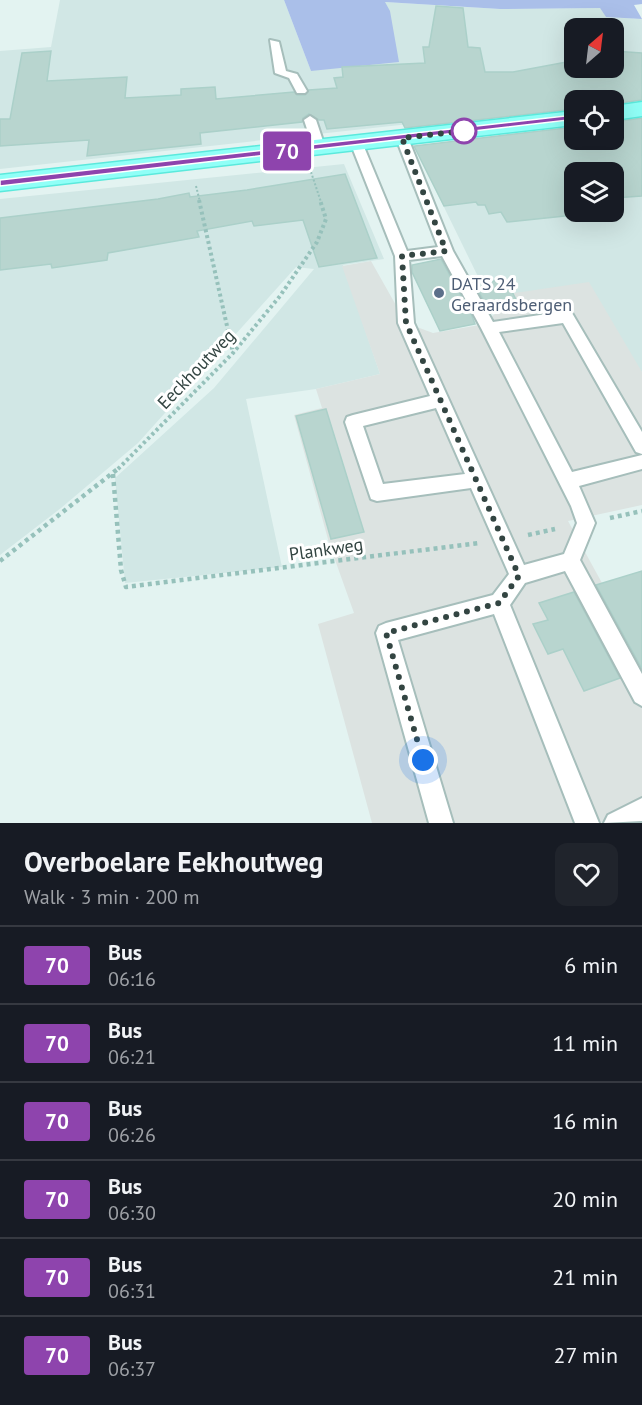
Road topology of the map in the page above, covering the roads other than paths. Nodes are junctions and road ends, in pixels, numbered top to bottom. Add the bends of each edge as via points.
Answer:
1 (274, 42) dead end
2 (301, 91) dead end
3 (642, 110) edge
4 (624, 112) edge
5 (564, 119) edge
6 (310, 120) dead end
7 (402, 138) junction
8 (356, 142) junction
9 (311, 148) junction
10 (0, 183) edge
11 (446, 251) junction
12 (402, 256) junction
13 (489, 327) junction
14 (440, 399) junction
15 (642, 447) edge
16 (642, 462) edge
17 (476, 480) junction
18 (568, 481) junction
19 (570, 561) junction
20 (519, 576) junction
21 (499, 603) junction
22 (642, 695) edge
23 (642, 809) edge
24 (441, 823) edge
25 (587, 823) edge
26 (616, 823) edge

1 - 2 lane via 281,73 294,76
3 - 4 main road
5 - 7 main road
6 - 9 lane
7 - 8 main road
7 - 11 lane
8 - 9 main road
8 - 12 lane
9 - 10 main road
11 - 12 lane
11 - 13 lane
12 - 14 lane via 406,323
13 - 15 lane via 567,317
13 - 18 lane
14 - 17 lane
14 - 17 lane via 352,422 377,494
16 - 18 lane
17 - 20 lane
18 - 19 lane via 586,522
19 - 20 lane
19 - 22 lane
20 - 21 lane
21 - 24 lane via 386,633
21 - 25 lane
23 - 26 lane

